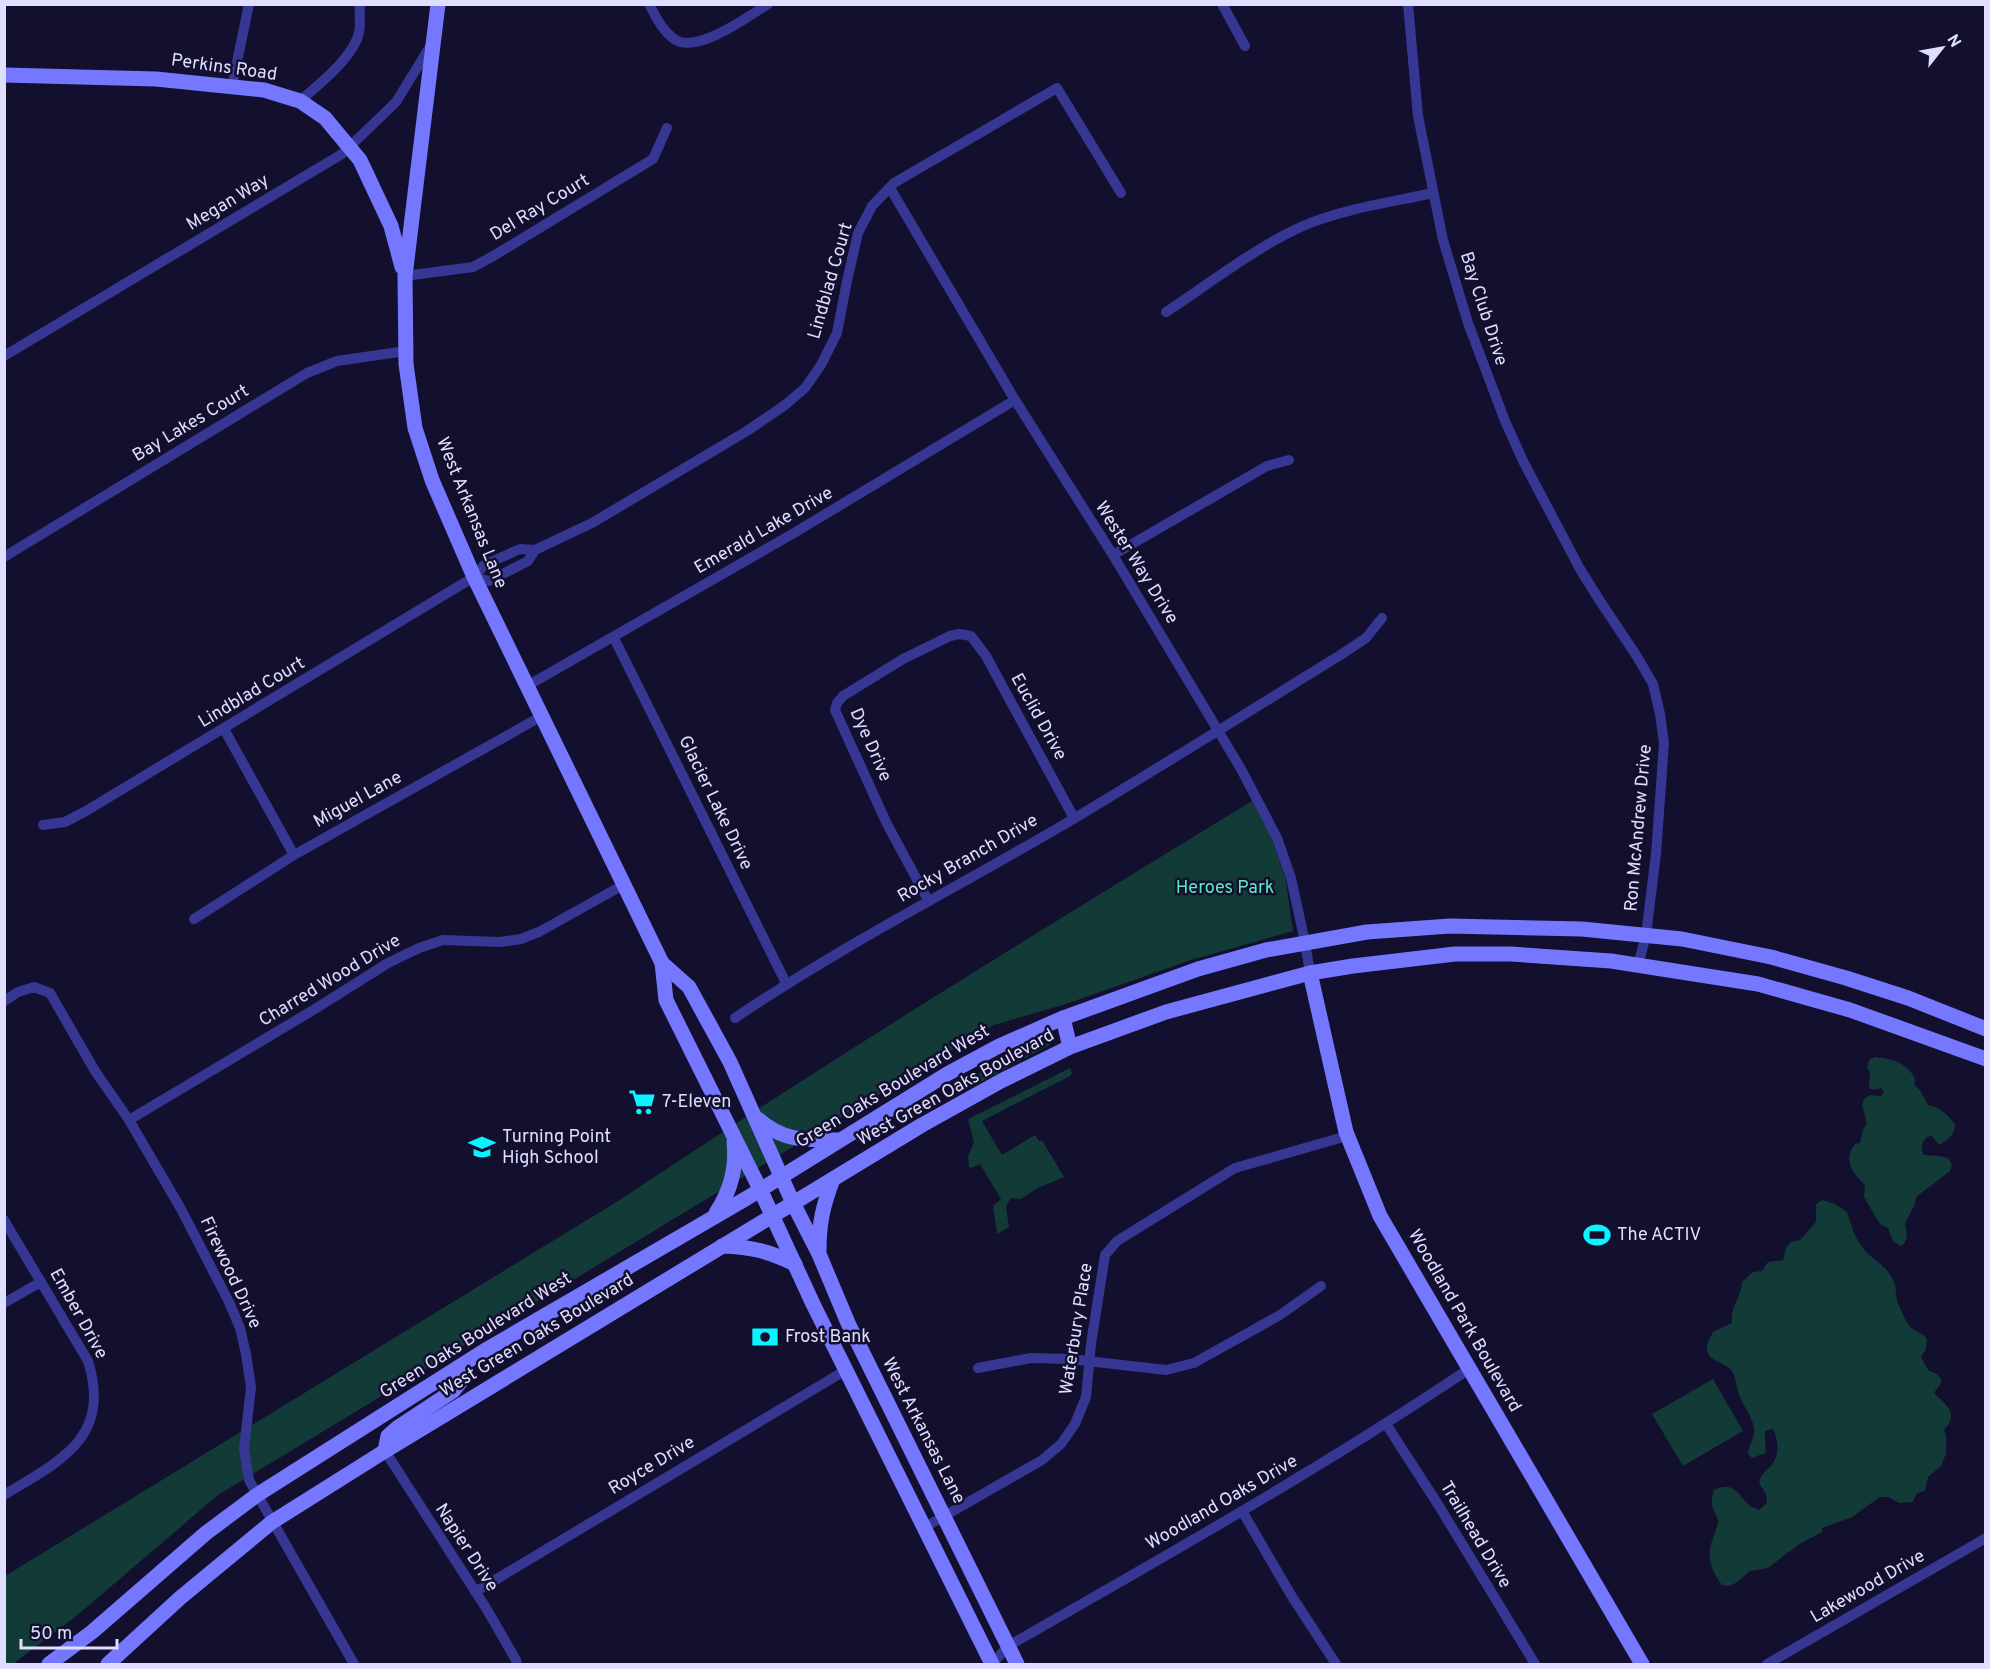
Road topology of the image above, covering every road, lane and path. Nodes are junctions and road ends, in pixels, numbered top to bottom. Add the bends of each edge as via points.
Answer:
1 (249, 4) edge
2 (360, 4) edge
3 (438, 4) edge
4 (649, 4) edge
5 (768, 4) edge
6 (1222, 4) edge
7 (1408, 4) edge
8 (434, 39) junction
9 (1245, 46) dead end
10 (4, 75) edge
11 (232, 87) junction
12 (300, 101) junction
13 (668, 128) dead end
14 (349, 147) junction
15 (890, 188) junction
16 (1121, 193) dead end
17 (1433, 193) junction
18 (405, 276) junction
19 (1166, 312) dead end
20 (406, 351) junction
21 (4, 356) edge
22 (1015, 400) junction
23 (1289, 460) dead end
24 (535, 550) junction
25 (1113, 555) junction
26 (4, 557) edge
27 (474, 577) junction
28 (1600, 601) joint
29 (1382, 618) dead end
30 (968, 634) joint
31 (614, 638) junction
32 (527, 686) junction
33 (542, 716) junction
34 (224, 729) junction
35 (1218, 730) junction
36 (1074, 818) junction
37 (43, 825) dead end
38 (294, 855) junction
39 (625, 884) junction
40 (928, 900) junction
41 (194, 919) dead end
42 (1646, 935) junction
43 (1305, 942) junction
44 (662, 963) junction
45 (1638, 965) junction
46 (1310, 973) junction
47 (786, 983) junction
48 (4, 1001) edge
49 (735, 1018) dead end
50 (1063, 1018) junction
51 (1986, 1029) edge
52 (1070, 1047) junction
53 (1986, 1059) edge
54 (755, 1116) junction
55 (129, 1120) junction
56 (732, 1131) junction
57 (1347, 1136) junction
58 (839, 1140) junction
59 (782, 1176) junction
60 (833, 1179) junction
61 (760, 1189) junction
62 (793, 1203) junction
63 (772, 1215) junction
64 (714, 1216) junction
65 (4, 1220) edge
66 (722, 1246) junction
67 (819, 1254) junction
68 (795, 1264) junction
69 (41, 1282) junction
70 (1321, 1286) dead end
71 (4, 1303) edge
72 (1090, 1361) junction
73 (461, 1366) junction
74 (978, 1368) dead end
75 (1469, 1369) junction
76 (846, 1370) junction
77 (1386, 1424) junction
78 (905, 1438) junction
79 (886, 1448) junction
80 (385, 1451) junction
81 (4, 1495) edge
82 (257, 1496) junction
83 (1242, 1511) junction
84 (944, 1516) junction
85 (272, 1522) junction
86 (925, 1527) junction
87 (1986, 1538) edge
88 (474, 1592) junction
89 (1008, 1646) junction
90 (992, 1664) edge
91 (49, 1665) edge
92 (108, 1665) edge
93 (354, 1665) edge
94 (517, 1665) edge
95 (1017, 1665) edge
96 (1336, 1665) edge
97 (1534, 1665) edge
98 (1642, 1665) edge
99 (1767, 1665) edge

1 - 11 street
2 - 12 street via 359,34 351,49
3 - 8 main road, West Arkansas Lane
4 - 5 street via 661,25 681,42 699,41 727,29
6 - 9 street
7 - 17 street, Bay Club Drive via 1416,108
8 - 14 street, Megan Way via 396,102
8 - 18 main road, West Arkansas Lane
10 - 11 main road, Perkins Road via 156,79
11 - 12 main road, Perkins Road via 264,90
12 - 14 main road, Perkins Road via 325,118
13 - 18 street, Del Ray Court via 653,159 495,255 473,267
14 - 18 main road, Perkins Road via 360,160 392,226
14 - 21 street, Megan Way
15 - 16 street, Lindblad Court via 1057,88
15 - 22 street, Wester Way Drive
15 - 24 street, Lindblad Court via 872,206 858,233 837,333 804,388 747,431 592,523
17 - 19 street via 1305,225
17 - 28 street, Bay Club Drive via 1468,323 1505,421
18 - 20 main road, West Arkansas Lane
20 - 26 street, Bay Lakes Court via 337,361 307,373
20 - 27 main road, West Arkansas Lane via 416,428 432,480
22 - 25 street, Wester Way Drive
22 - 31 street, Emerald Lake Drive
23 - 25 street via 1267,466
24 - 27 street, Lindblad Court via 520,549 483,566
24 - 27 street, Lindblad Court via 528,561 489,581
25 - 35 street, Wester Way Drive
27 - 32 main road, West Arkansas Lane
27 - 34 street, Lindblad Court
28 - 42 street, Ron McAndrew Drive via 1653,684 1660,714 1663,753
29 - 35 street, Rocky Branch Drive via 1366,638
30 - 36 street, Euclid Drive via 986,656
30 - 40 street, Dye Drive via 950,636 903,659 843,696 835,710
31 - 32 street, Emerald Lake Drive
31 - 47 street, Glacier Lake Drive
32 - 33 main road, West Arkansas Lane
33 - 38 street, Miguel Lane
33 - 39 main road, West Arkansas Lane
34 - 37 street, Lindblad Court via 86,812 65,822
34 - 38 street
35 - 36 street, Rocky Branch Drive
35 - 43 street, Wester Way Drive via 1276,838 1291,878
36 - 40 street, Rocky Branch Drive
38 - 41 street, Miguel Lane
39 - 44 main road, West Arkansas Lane
39 - 55 street, Charred Wood Drive via 521,939 442,940 419,948
40 - 47 street, Rocky Branch Drive
42 - 43 main road, Green Oaks Boulevard West via 1582,929 1450,926 1367,932
42 - 45 street, Ron McAndrew Drive
42 - 51 main road, Green Oaks Boulevard West via 1771,957 1908,998
43 - 46 street, Wester Way Drive
43 - 50 main road, Green Oaks Boulevard West via 1198,969
44 - 54 main road, West Arkansas Lane via 689,987
44 - 56 main road, West Arkansas Lane via 666,1000
45 - 46 main road, West Green Oaks Boulevard via 1511,954 1455,954
45 - 53 main road, West Green Oaks Boulevard via 1758,984 1850,1010
46 - 52 main road, West Green Oaks Boulevard via 1166,1012
46 - 57 main road, Woodland Park Boulevard
47 - 49 street, Rocky Branch Drive
48 - 55 street, Firewood Drive via 34,987 50,993
50 - 52 main road
50 - 58 main road, Green Oaks Boulevard West via 947,1074
52 - 60 main road, West Green Oaks Boulevard via 922,1125
54 - 58 main road via 786,1137
54 - 59 main road, West Arkansas Lane
55 - 82 street, Firewood Drive via 181,1209 240,1328 251,1387 244,1449 249,1480
56 - 61 main road, West Arkansas Lane
56 - 64 main road via 733,1175
57 - 72 street, Waterbury Place via 1235,1168 1117,1241 1105,1255
57 - 75 main road, Woodland Park Boulevard via 1380,1216
58 - 59 main road, Green Oaks Boulevard West
59 - 61 main road, Green Oaks Boulevard West
59 - 62 main road, West Arkansas Lane
60 - 62 main road, West Green Oaks Boulevard
60 - 67 main road via 819,1223
61 - 63 main road, West Arkansas Lane
61 - 64 main road, Green Oaks Boulevard West
62 - 63 main road, West Green Oaks Boulevard
62 - 67 main road, West Arkansas Lane
63 - 66 main road, West Green Oaks Boulevard
63 - 68 main road, West Arkansas Lane
64 - 73 main road, Green Oaks Boulevard West
65 - 69 street, Ember Drive
66 - 68 main road via 747,1246
66 - 80 main road, West Green Oaks Boulevard
67 - 78 main road, West Arkansas Lane
68 - 76 main road, West Arkansas Lane
69 - 71 street
69 - 81 street, Ember Drive via 88,1361 95,1382 94,1406 74,1449
70 - 72 street via 1280,1315 1194,1363 1166,1370
72 - 74 street via 1031,1358
72 - 84 street, Waterbury Place via 1086,1397 1061,1444 1042,1460
73 - 80 main road via 463,1373 453,1391 397,1428 388,1436
73 - 82 main road, Green Oaks Boulevard West
75 - 77 street, Woodland Oaks Drive
75 - 98 main road, Woodland Park Boulevard
76 - 79 main road, West Arkansas Lane
76 - 88 street, Royce Drive
77 - 83 street, Woodland Oaks Drive
77 - 97 street, Trailhead Drive
78 - 79 main road
78 - 84 main road, West Arkansas Lane
79 - 86 main road, West Arkansas Lane
80 - 85 main road, West Green Oaks Boulevard
80 - 88 street, Napier Drive
82 - 85 street, Firewood Drive
82 - 91 main road, Green Oaks Boulevard West via 206,1533 93,1632
83 - 89 street, Woodland Oaks Drive
83 - 96 street
84 - 86 street, Waterbury Place
84 - 89 main road, West Arkansas Lane
85 - 92 main road, West Green Oaks Boulevard via 180,1598
85 - 93 street, Firewood Drive
86 - 90 main road, West Arkansas Lane
87 - 99 street, Lakewood Drive
88 - 94 street, Napier Drive
89 - 90 street, Woodland Oaks Drive
89 - 95 main road, West Arkansas Lane

